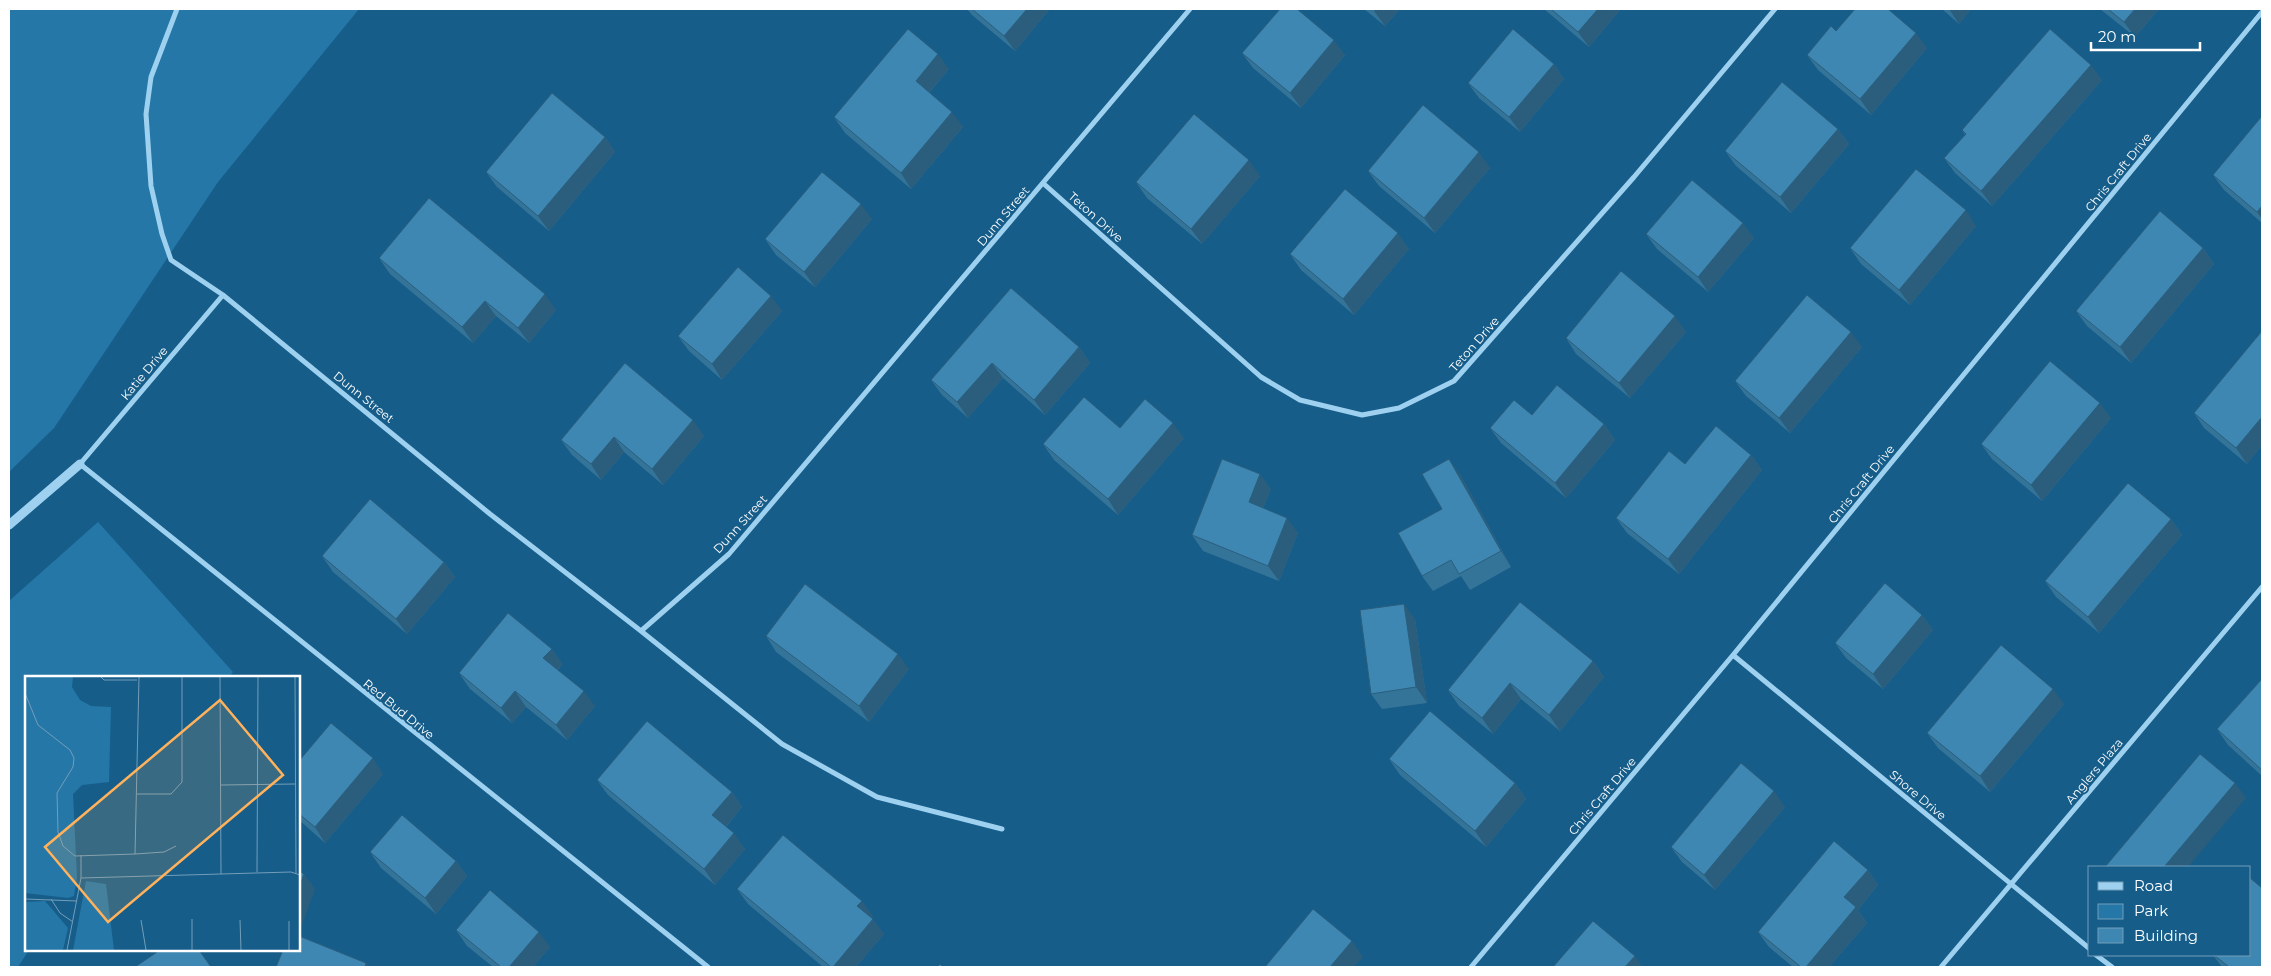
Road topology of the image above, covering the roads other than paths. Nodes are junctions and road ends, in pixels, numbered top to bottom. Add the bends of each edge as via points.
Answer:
1 (177, 9) edge
2 (1190, 9) edge
3 (1775, 9) edge
4 (2262, 12) edge
5 (1044, 184) junction
6 (223, 295) junction
7 (80, 464) junction
8 (9, 525) edge
9 (2262, 587) edge
10 (641, 631) junction
11 (1733, 655) junction
12 (1002, 829) dead end
13 (2010, 885) junction
14 (2088, 947) edge
15 (2097, 956) edge
16 (708, 967) edge
17 (1471, 967) edge
18 (1941, 967) edge
19 (2112, 967) edge

1 - 6 street, Dunn Street via 151,77 146,114 151,186 171,260
2 - 5 street, Dunn Street
3 - 5 street, Teton Drive via 1454,382 1400,408 1362,415 1300,400 1261,377
4 - 11 street, Chris Craft Drive
5 - 10 street, Dunn Street via 729,554
6 - 7 street, Katie Drive
6 - 10 street, Dunn Street via 490,514
7 - 8 street
7 - 16 street, Red Bud Drive
9 - 13 street, Anglers Plaza
10 - 12 street via 782,744 877,797
11 - 13 street, Shore Drive
11 - 17 street, Chris Craft Drive
13 - 14 street, Shore Drive
13 - 18 street, Anglers Plaza
15 - 19 street

